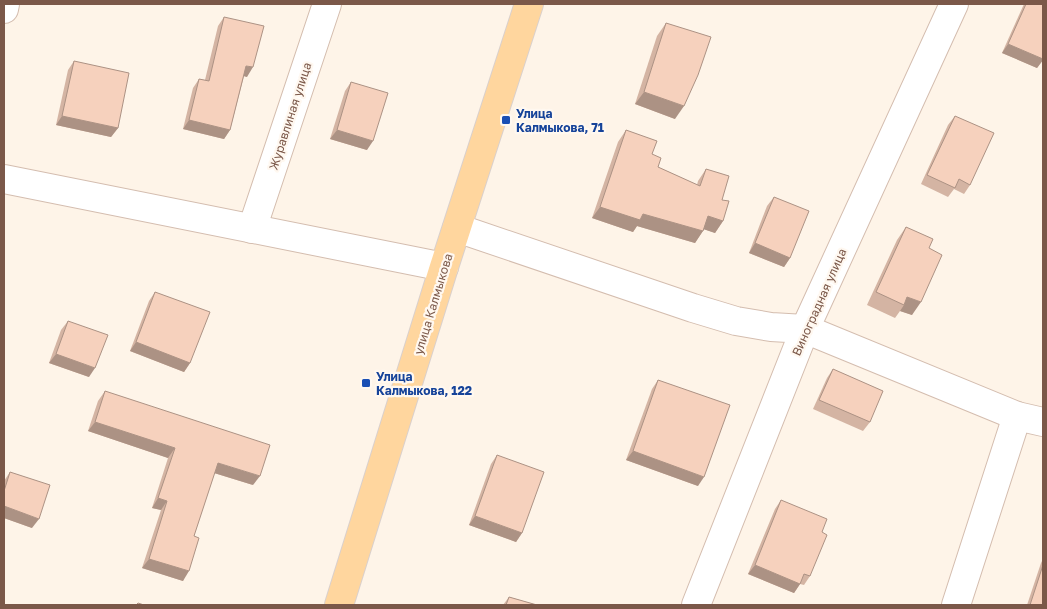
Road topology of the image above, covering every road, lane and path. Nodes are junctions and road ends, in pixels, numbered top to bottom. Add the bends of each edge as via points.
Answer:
1 (5, 4) edge
2 (327, 4) edge
3 (529, 4) edge
4 (954, 4) edge
5 (4, 9) edge
6 (4, 179) edge
7 (457, 228) junction
8 (252, 229) junction
9 (444, 266) junction
10 (805, 329) junction
11 (1017, 416) junction
12 (1043, 422) edge
13 (339, 605) edge
14 (696, 605) edge
15 (956, 605) edge

1 - 5 street
2 - 8 street, Журавлиная улица
3 - 7 main road, улица Калмыкова
4 - 10 street, Виноградная улица
6 - 8 street
7 - 9 main road, улица Калмыкова
7 - 10 street via 693,308 771,327
8 - 9 street
9 - 13 main road, улица Калмыкова
10 - 11 street
10 - 14 street, Виноградная улица
11 - 12 street
11 - 15 street

